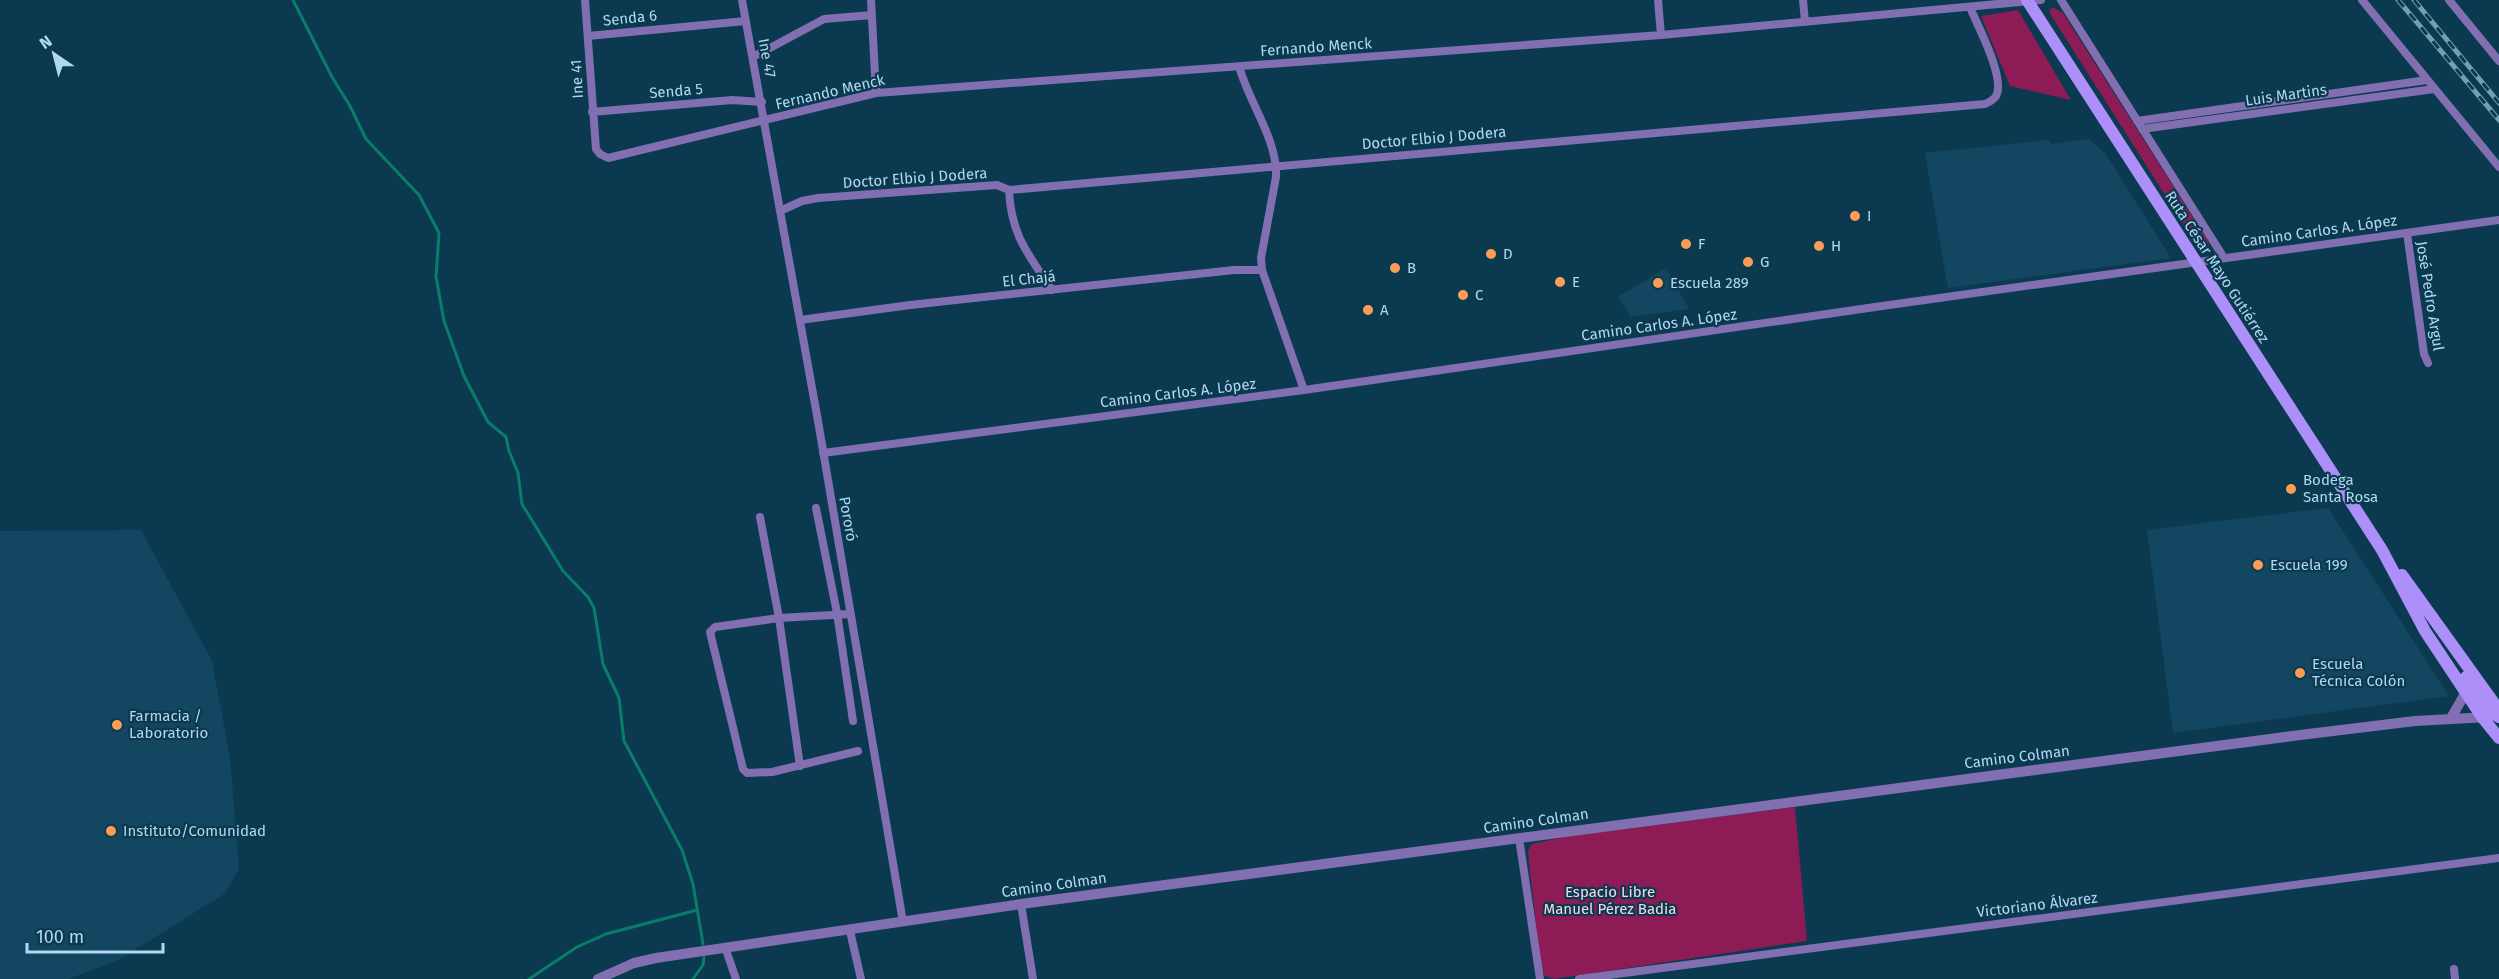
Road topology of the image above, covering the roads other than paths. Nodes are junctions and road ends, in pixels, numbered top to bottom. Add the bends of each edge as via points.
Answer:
1 (585, 0) edge
2 (742, 0) edge
3 (871, 0) edge
4 (1658, 0) edge
5 (1803, 0) edge
6 (2041, 0) edge
7 (2061, 0) edge
8 (2362, 0) edge
9 (2449, 0) edge
10 (2027, 1) edge
11 (1970, 7) junction
12 (872, 15) junction
13 (746, 21) junction
14 (1805, 22) junction
15 (1662, 34) junction
16 (588, 36) junction
17 (753, 57) junction
18 (2499, 61) edge
19 (1239, 66) junction
20 (2427, 80) junction
21 (2434, 89) junction
22 (876, 93) junction
23 (762, 102) junction
24 (592, 112) junction
25 (763, 121) junction
26 (2140, 125) junction
27 (600, 154) joint
28 (1276, 166) junction
29 (2499, 167) edge
30 (1009, 190) junction
31 (780, 211) junction
32 (2499, 220) edge
33 (2407, 233) junction
34 (2224, 258) junction
35 (2197, 262) junction
36 (1262, 270) junction
37 (1052, 290) junction
38 (800, 320) junction
39 (2428, 363) dead end
40 (1304, 390) junction
41 (823, 453) junction
42 (816, 508) dead end
43 (759, 517) dead end
44 (2382, 550) junction
45 (837, 613) junction
46 (850, 614) junction
47 (779, 618) junction
48 (2438, 650) junction
49 (2466, 692) junction
50 (2494, 713) edge
51 (2451, 718) junction
52 (853, 721) dead end
53 (2499, 727) edge
54 (2499, 738) edge
55 (858, 751) dead end
56 (800, 766) junction
57 (1519, 838) junction
58 (2499, 858) edge
59 (1021, 904) junction
60 (903, 922) junction
61 (850, 931) junction
62 (725, 947) junction
63 (598, 979) edge
64 (736, 979) edge
65 (861, 979) edge
66 (1033, 979) edge
67 (1540, 979) edge
68 (1580, 979) edge

1 - 16 street, Ine 41
2 - 13 street, Ine 47
3 - 12 street
4 - 15 street
5 - 14 street
6 - 10 street, Fernando Menck
7 - 26 street, Ruta César Mayo Gutiérrez
8 - 20 street
9 - 18 street
10 - 11 street, Fernando Menck
10 - 35 main road, Ruta César Mayo Gutiérrez
11 - 14 street, Fernando Menck
11 - 28 street, Doctor Elbio J Dodera via 1999,82 1995,98 1985,104
12 - 17 street via 824,19
12 - 22 street
13 - 16 street, Senda 6
13 - 17 street, Ine 47
14 - 15 street, Fernando Menck
15 - 19 street, Fernando Menck
16 - 24 street, Ine 41
17 - 23 street, Ine 47
19 - 22 street, Fernando Menck
19 - 28 street
20 - 21 street
20 - 26 street, Luis Martins
21 - 26 street, Luis Martins
21 - 29 street
22 - 25 street, Fernando Menck
23 - 24 street, Senda 5 via 732,100
23 - 25 street, Ine 47
24 - 27 street, Ine 41
25 - 27 street, Fernando Menck via 608,158
25 - 31 street, Pororó
26 - 34 street, Ruta César Mayo Gutiérrez
28 - 30 street, Doctor Elbio J Dodera
28 - 36 street
30 - 31 street, Doctor Elbio J Dodera via 997,185 818,198
30 - 37 street via 1012,222 1020,241
31 - 38 street, Pororó
32 - 33 street, Camino Carlos A. López
33 - 34 street, Camino Carlos A. López
33 - 39 street, José Pedro Argul
34 - 35 street, Camino Carlos A. López
35 - 40 street, Camino Carlos A. López
35 - 44 main road, Ruta César Mayo Gutiérrez
36 - 37 street, El Chajá
36 - 40 street
37 - 38 street, El Chajá
38 - 41 street, Pororó
40 - 41 street, Camino Carlos A. López
41 - 46 street, Pororó
42 - 45 street
43 - 47 street
44 - 48 main road, Ruta César Mayo Gutiérrez
44 - 50 main road, Ruta César Mayo Gutiérrez via 2412,587
45 - 46 street
45 - 47 street
45 - 52 street
46 - 60 street, Pororó
47 - 56 street
47 - 56 street via 715,627 710,640 743,769 751,774
48 - 49 main road, Ruta César Mayo Gutiérrez
48 - 50 main road via 2454,660
49 - 50 main road, Ruta César Mayo Gutiérrez
49 - 51 street
50 - 51 street, Camino Colman
50 - 53 main road
50 - 54 main road, Ruta César Mayo Gutiérrez
51 - 57 street, Camino Colman
55 - 56 street
57 - 59 street, Camino Colman
57 - 67 street
58 - 68 street, Victoriano Álvarez
59 - 60 street, Camino Colman
59 - 66 street
60 - 61 street, Camino Colman
61 - 62 street, Camino Colman
61 - 65 street
62 - 63 street, Camino Colman via 656,957
62 - 64 street

